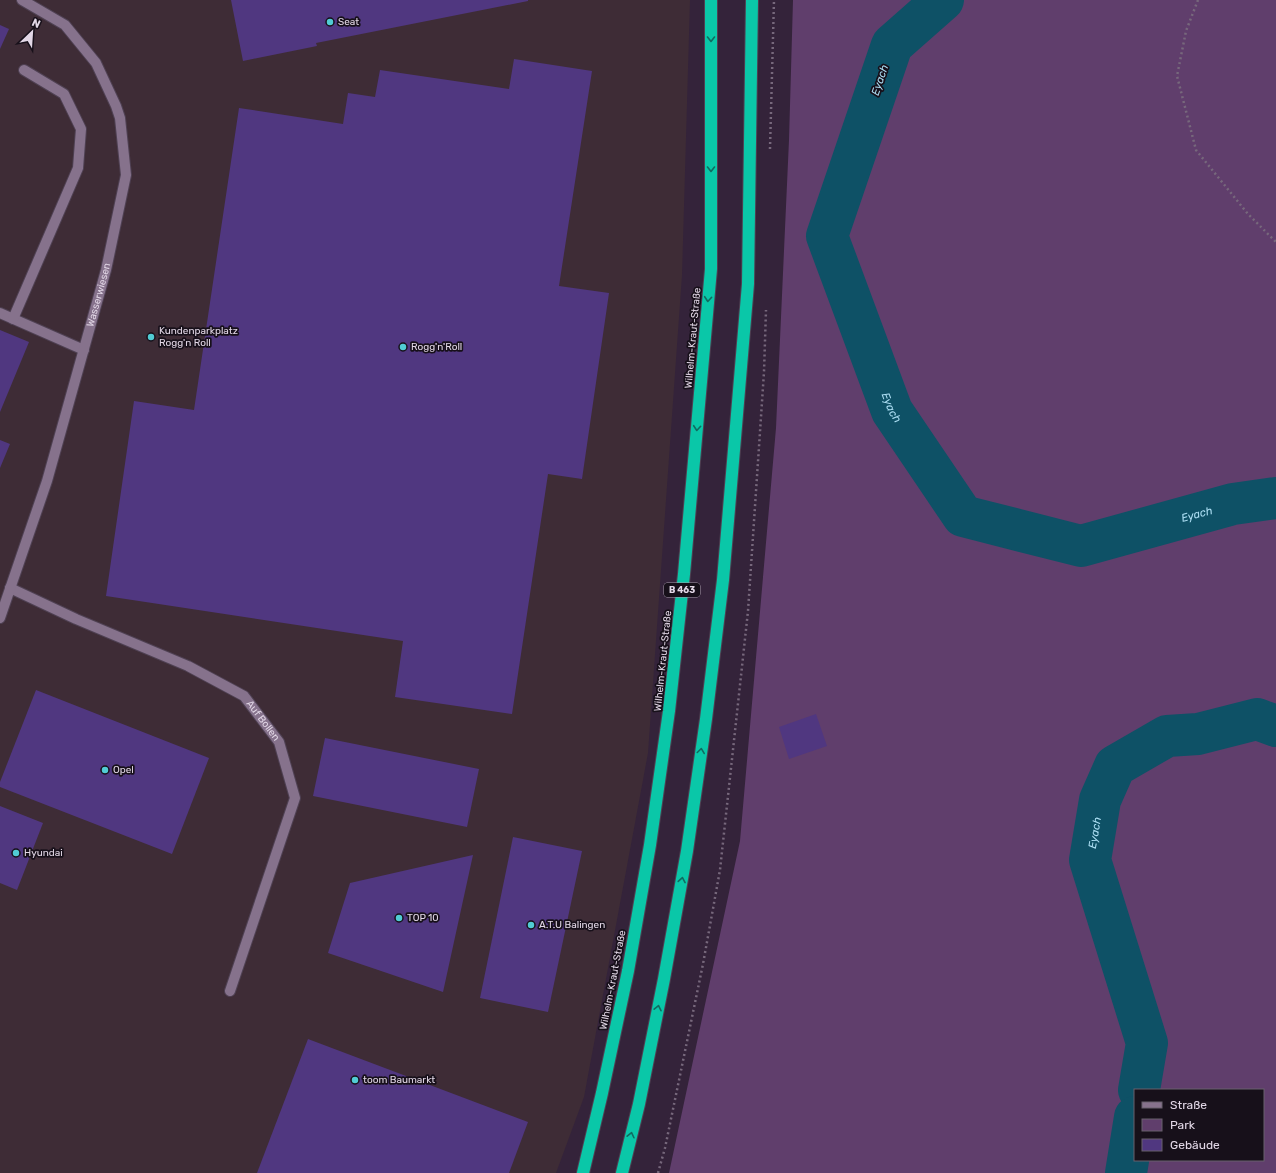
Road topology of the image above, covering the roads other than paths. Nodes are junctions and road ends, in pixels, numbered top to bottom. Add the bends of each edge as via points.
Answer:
1 (22, 0) edge
2 (711, 0) edge
3 (752, 0) edge
4 (24, 70) dead end
5 (0, 313) edge
6 (13, 319) junction
7 (84, 350) junction
8 (10, 588) junction
9 (0, 618) edge
10 (230, 991) dead end
11 (584, 1173) edge
12 (622, 1173) edge

1 - 7 street, Wasserwiesen via 65,25 96,63 120,118 126,175 106,270
2 -> 11 highway, Wilhelm-Kraut-Straße / B 463 via 710,269 683,589 650,845 628,971
12 -> 3 highway via 639,1104 687,851 723,580 748,284
4 - 6 street via 64,94 81,129 78,168
5 - 6 street
6 - 7 street
7 - 8 street, Wasserwiesen via 47,481
8 - 9 street, Wasserwiesen
8 - 10 street, Auf Bollen via 188,666 244,696 279,742 296,798

